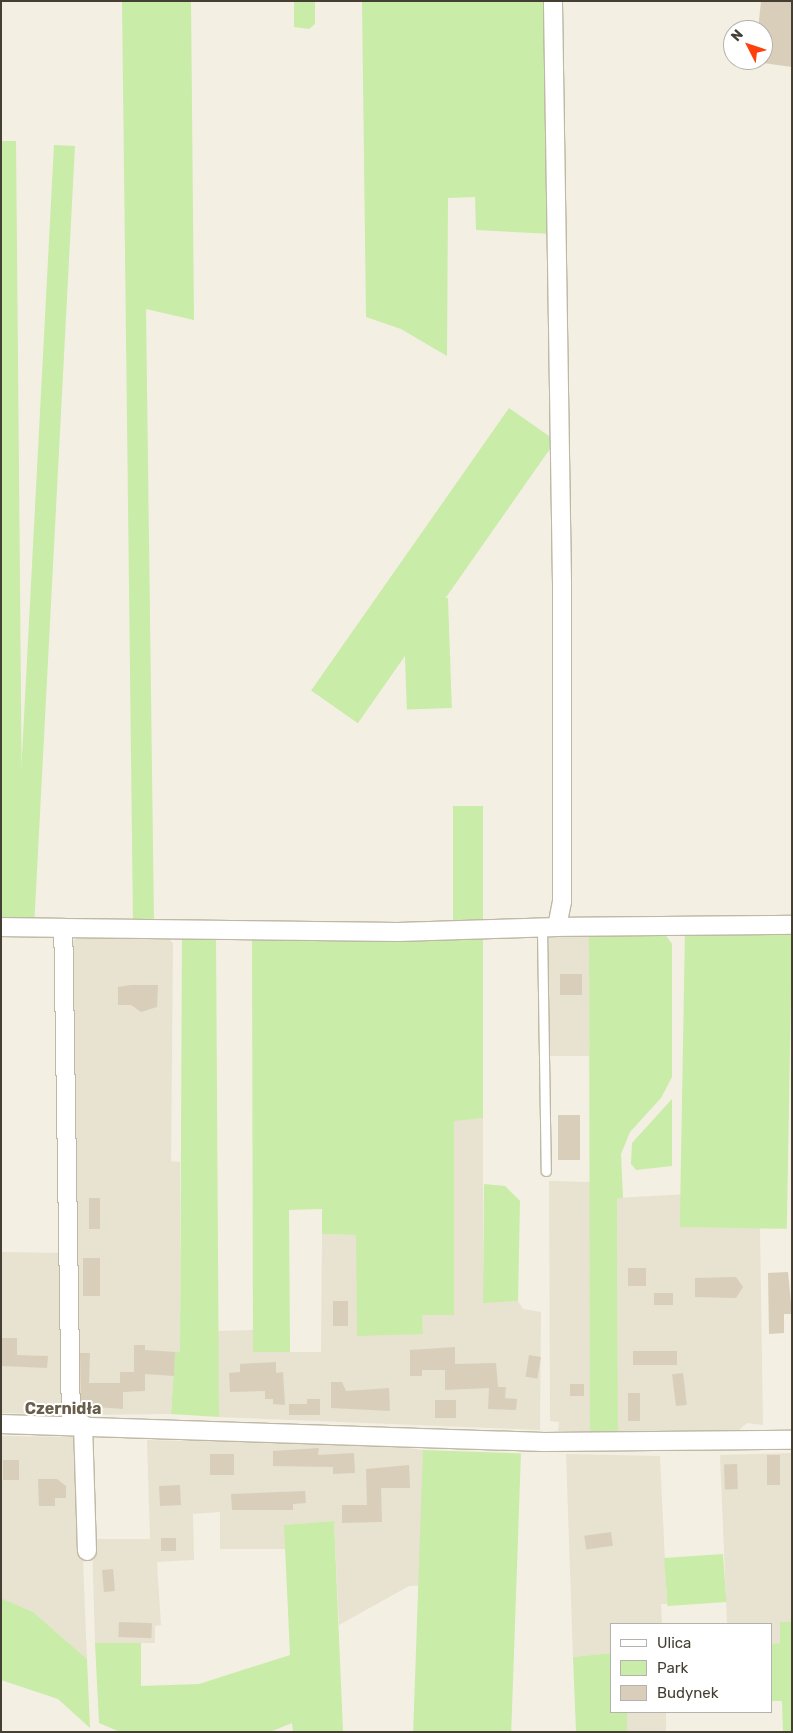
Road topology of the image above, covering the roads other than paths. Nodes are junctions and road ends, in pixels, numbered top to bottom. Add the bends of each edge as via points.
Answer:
1 (553, 1) edge
2 (792, 925) edge
3 (1, 927) edge
4 (63, 928) junction
5 (550, 928) junction
6 (546, 1171) dead end
7 (1, 1424) edge
8 (77, 1424) junction
9 (792, 1440) edge
10 (87, 1551) dead end

1 - 5 street via 562,583 562,902
2 - 5 street
3 - 4 street
4 - 5 street
4 - 8 street
5 - 6 lane
7 - 8 street
8 - 9 street via 544,1442
8 - 10 street

